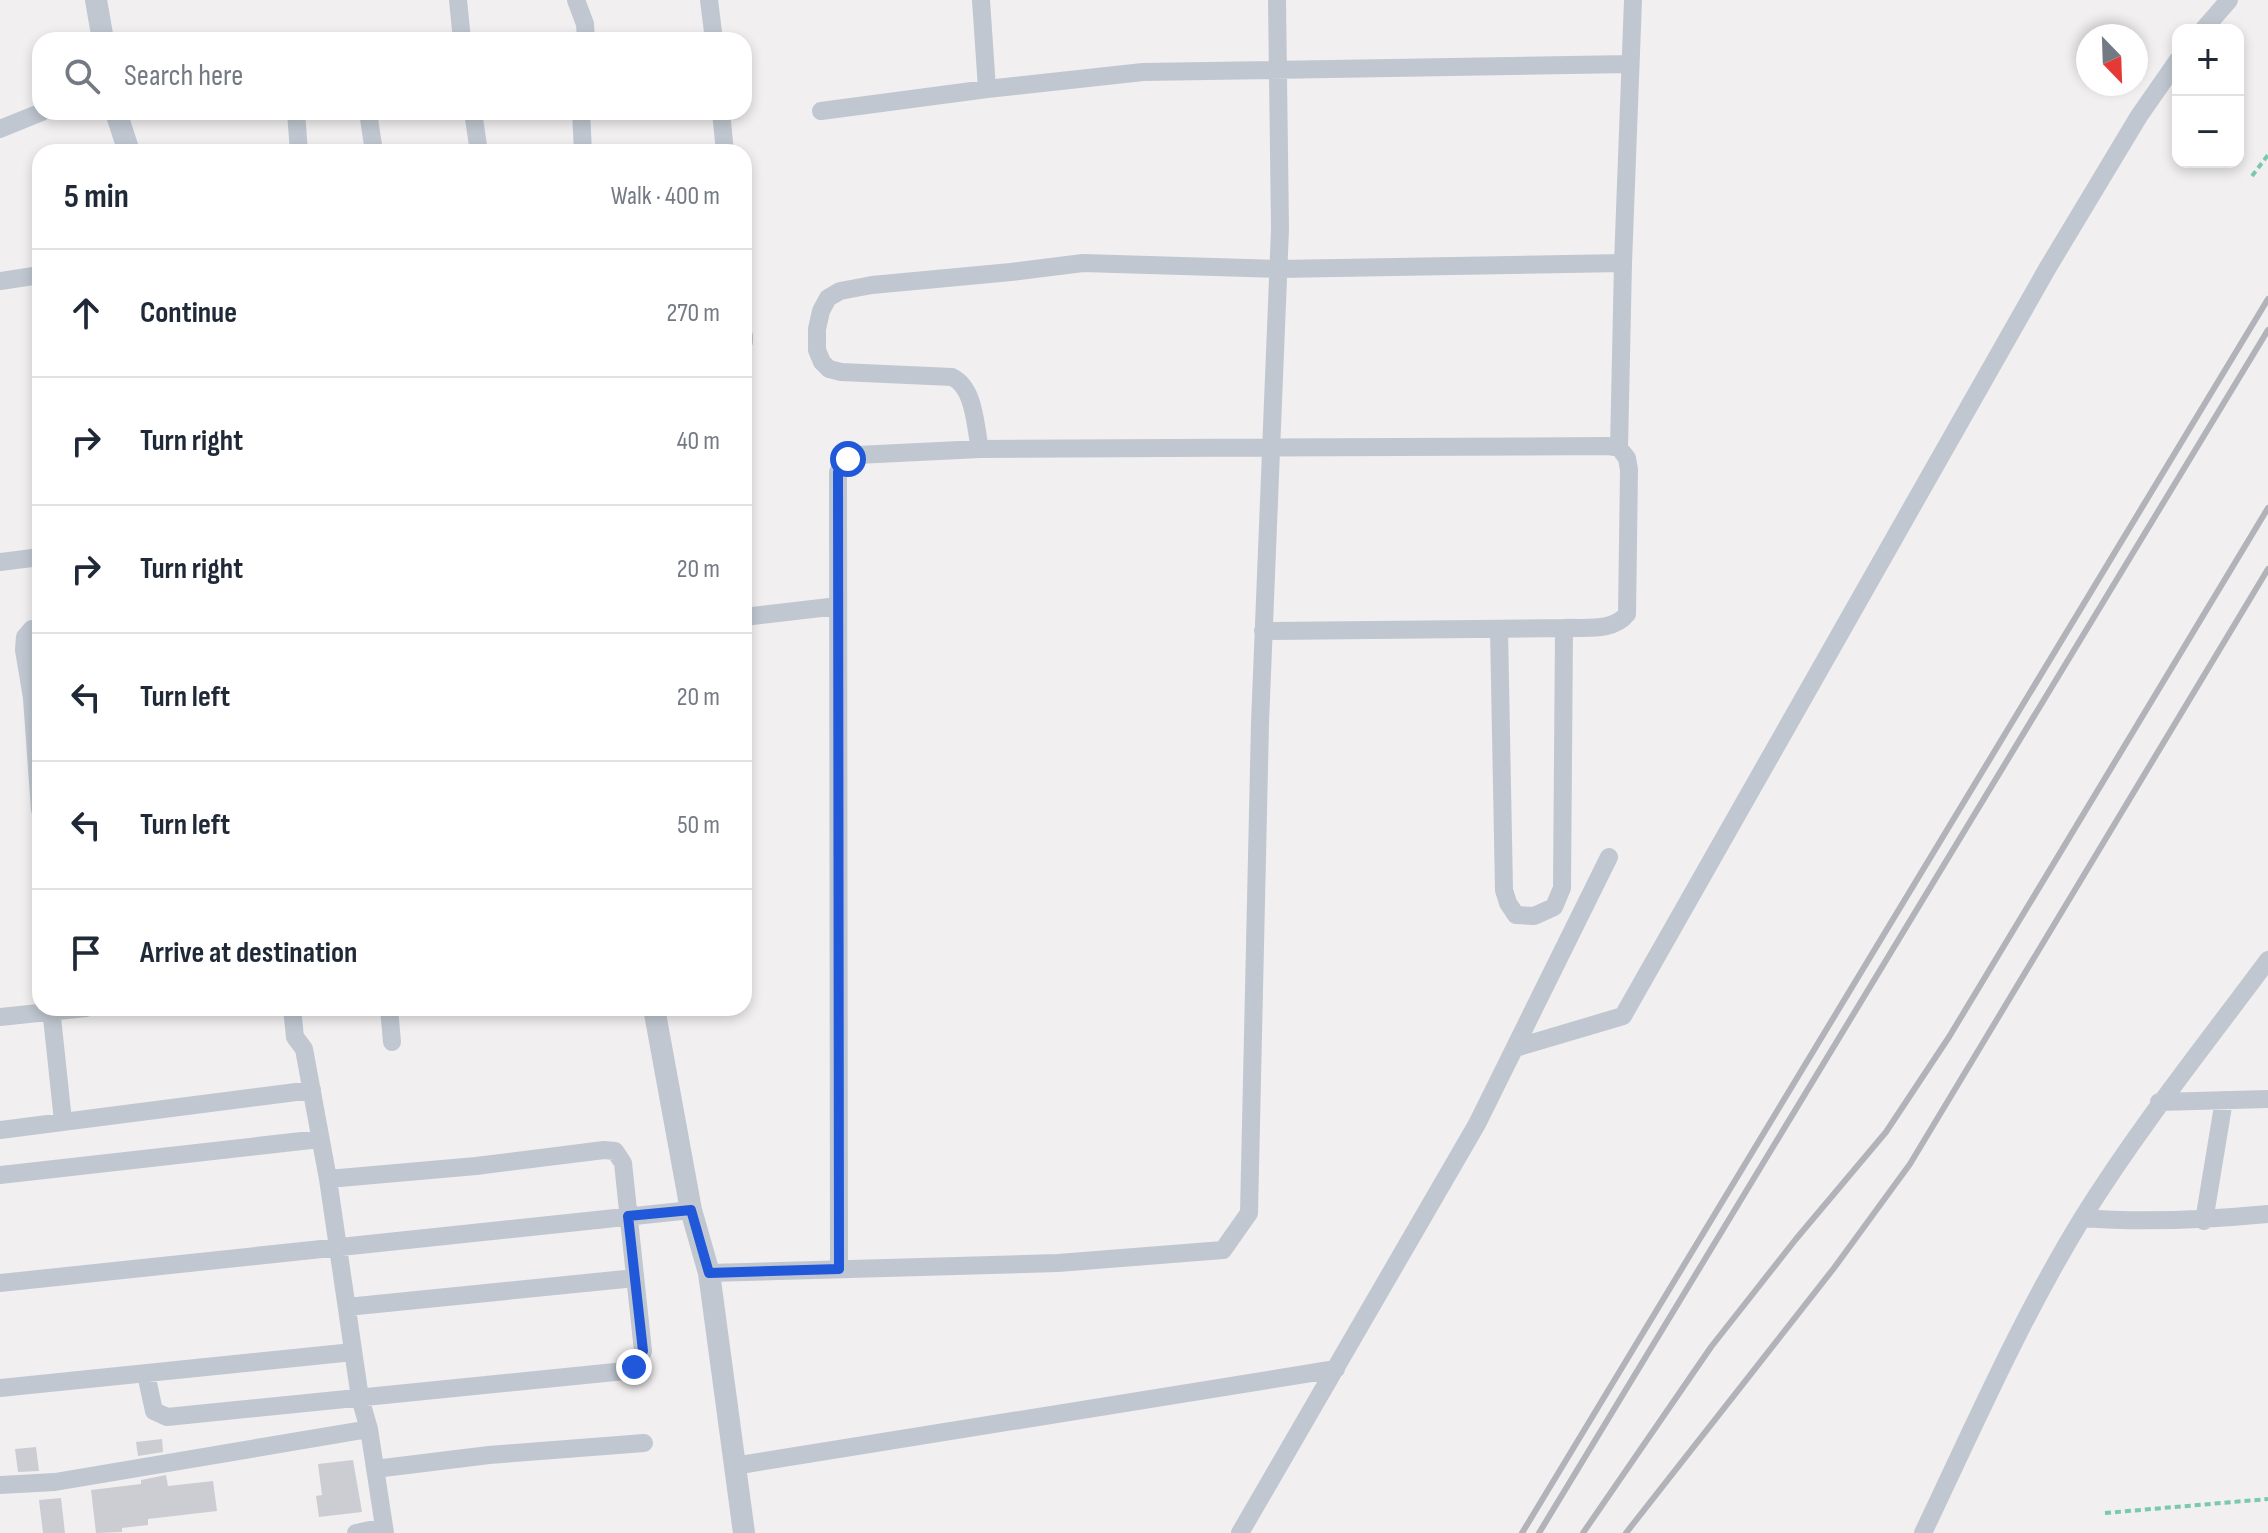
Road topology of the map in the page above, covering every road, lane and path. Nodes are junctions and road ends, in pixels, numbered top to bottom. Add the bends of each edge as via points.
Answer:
1 (96, 0) edge
2 (458, 0) edge
3 (576, 0) edge
4 (709, 0) edge
5 (981, 0) edge
6 (1277, 0) edge
7 (1633, 0) edge
8 (2229, 0) edge
9 (2208, 24) edge
10 (102, 32) edge
11 (461, 32) edge
12 (586, 32) edge
13 (713, 32) edge
14 (1630, 64) junction
15 (1277, 68) junction
16 (2172, 69) edge
17 (987, 89) junction
18 (821, 111) dead end
19 (32, 116) edge
20 (119, 120) edge
21 (297, 120) edge
22 (369, 120) edge
23 (474, 120) edge
24 (581, 120) edge
25 (722, 120) edge
26 (0, 129) edge
27 (126, 144) edge
28 (298, 144) edge
29 (373, 144) edge
30 (478, 144) edge
31 (583, 144) edge
32 (724, 144) edge
33 (2268, 155) edge
34 (2252, 176) dead end
35 (1623, 263) junction
36 (1278, 269) junction
37 (32, 276) edge
38 (0, 281) edge
39 (1271, 448) junction
40 (1619, 448) junction
41 (980, 449) junction
42 (32, 558) edge
43 (0, 562) edge
44 (838, 606) junction
45 (752, 616) edge
46 (1564, 628) junction
47 (32, 629) edge
48 (1499, 629) junction
49 (1263, 631) junction
50 (32, 698) edge
51 (1609, 857) dead end
52 (2268, 961) edge
53 (32, 1013) edge
54 (52, 1016) edge
55 (293, 1016) edge
56 (390, 1016) edge
57 (655, 1016) edge
58 (0, 1017) edge
59 (392, 1042) dead end
60 (1515, 1048) junction
61 (312, 1090) junction
62 (2268, 1099) edge
63 (2224, 1100) junction
64 (2159, 1102) junction
65 (63, 1121) junction
66 (0, 1130) edge
67 (320, 1139) junction
68 (0, 1175) edge
69 (328, 1179) junction
70 (691, 1210) junction
71 (2268, 1214) edge
72 (628, 1216) junction
73 (2083, 1218) junction
74 (2204, 1221) junction
75 (339, 1246) junction
76 (839, 1269) junction
77 (709, 1273) junction
78 (635, 1278) junction
79 (0, 1283) edge
80 (347, 1307) junction
81 (353, 1352) junction
82 (1336, 1369) junction
83 (146, 1374) junction
84 (0, 1388) edge
85 (360, 1398) junction
86 (369, 1429) junction
87 (644, 1443) dead end
88 (734, 1466) junction
89 (375, 1469) junction
90 (0, 1485) edge
91 (2268, 1499) edge
92 (2105, 1513) dead end
93 (384, 1530) edge
94 (356, 1533) edge
95 (744, 1533) edge
96 (1240, 1533) edge
97 (1923, 1533) edge

1 - 10 street
2 - 11 street
3 - 12 street
4 - 13 street
5 - 17 street
6 - 15 street
7 - 14 street
8 - 9 street
14 - 15 street
14 - 35 street
15 - 17 street via 1143,72
15 - 36 street
16 - 60 street via 2047,269 1623,1016
17 - 18 street
19 - 26 street
20 - 27 street
21 - 28 street
22 - 29 street
23 - 30 street
24 - 31 street
25 - 32 street
33 - 34 path
35 - 36 street
35 - 40 street
36 - 39 street
36 - 41 street via 1083,263 872,285 828,298 817,329 817,350 829,369 959,380 967,390
37 - 38 street
39 - 40 street
39 - 41 street
39 - 49 street
40 - 46 street via 1629,470 1627,614 1620,623
41 - 44 street via 848,459 838,472
42 - 43 street
44 - 45 street
44 - 76 street
46 - 48 street
46 - 48 street via 1562,888 1554,907 1534,916 1516,915 1504,890
47 - 50 street via 24,650
48 - 49 street
49 - 76 street via 1249,1213 1223,1250 1058,1263
51 - 60 street
52 - 64 street
53 - 58 street
54 - 65 street
55 - 61 street
56 - 59 street
57 - 70 street
60 - 82 street
61 - 65 street
61 - 67 street
62 - 63 street
63 - 64 street
63 - 74 street
64 - 73 street
65 - 66 street
67 - 68 street
67 - 69 street
69 - 72 street via 615,1151 623,1163
69 - 75 street
70 - 72 street
70 - 77 street
71 - 74 street
72 - 75 street
72 - 78 street
73 - 74 street
73 - 97 street via 2020,1329
75 - 79 street
75 - 80 street
76 - 77 street
77 - 88 street
78 - 80 street
78 - 85 street via 643,1351 634,1367 625,1371
80 - 81 street
81 - 83 street
81 - 85 street
82 - 88 street
82 - 96 street
83 - 84 street
83 - 85 street via 154,1411 167,1417
85 - 86 street
86 - 89 street
86 - 90 street via 55,1482
87 - 89 street
88 - 95 street
89 - 93 street
91 - 92 path
93 - 94 street

